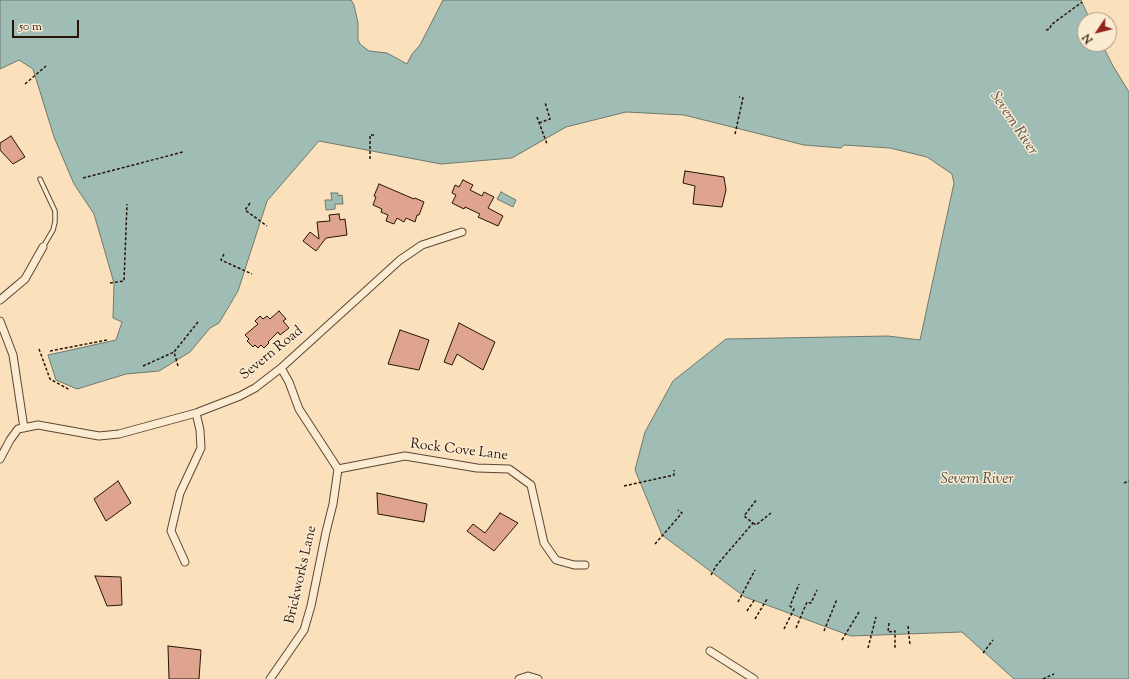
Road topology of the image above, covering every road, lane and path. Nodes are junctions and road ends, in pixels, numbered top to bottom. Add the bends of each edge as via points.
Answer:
1 (1082, 2) dead end
2 (1046, 30) dead end
3 (46, 66) dead end
4 (25, 84) dead end
5 (739, 97) dead end
6 (545, 102) dead end
7 (537, 117) dead end
8 (539, 123) junction
9 (735, 134) dead end
10 (375, 135) dead end
11 (547, 144) dead end
12 (183, 152) dead end
13 (370, 159) dead end
14 (83, 178) dead end
15 (40, 179) dead end
16 (250, 203) dead end
17 (127, 204) dead end
18 (267, 226) dead end
19 (462, 232) dead end
20 (43, 247) joint
21 (224, 254) dead end
22 (252, 274) dead end
23 (110, 283) dead end
24 (0, 300) edge
25 (0, 321) edge
26 (198, 322) dead end
27 (107, 340) dead end
28 (39, 349) dead end
29 (50, 351) dead end
30 (174, 352) junction
31 (143, 366) dead end
32 (178, 366) dead end
33 (281, 368) junction
34 (70, 390) dead end
35 (196, 413) junction
36 (24, 428) junction
37 (0, 459) edge
38 (338, 469) junction
39 (674, 470) dead end
40 (1129, 481) edge
41 (1124, 483) dead end
42 (624, 486) dead end
43 (757, 499) dead end
44 (678, 510) dead end
45 (771, 513) dead end
46 (752, 523) junction
47 (655, 544) dead end
48 (185, 562) dead end
49 (585, 566) dead end
50 (755, 570) dead end
51 (711, 575) dead end
52 (799, 584) dead end
53 (817, 590) dead end
54 (755, 599) dead end
55 (766, 599) dead end
56 (837, 599) dead end
57 (738, 602) dead end
58 (747, 611) dead end
59 (859, 612) dead end
60 (876, 617) dead end
61 (755, 619) dead end
62 (888, 623) dead end
63 (908, 626) dead end
64 (796, 628) dead end
65 (784, 629) dead end
66 (824, 631) dead end
67 (842, 640) dead end
68 (992, 640) dead end
69 (910, 645) dead end
70 (868, 648) dead end
71 (895, 648) dead end
72 (710, 651) dead end
73 (982, 653) dead end
74 (1054, 674) dead end
75 (270, 679) edge
76 (519, 679) edge
77 (538, 679) edge
78 (754, 679) edge
79 (1043, 679) edge

1 - 2 path
3 - 4 path
5 - 9 path via 743,98
6 - 8 path via 550,119
7 - 8 path
8 - 11 path
10 - 13 path via 370,135
12 - 14 path
15 - 20 lane via 55,211 53,230
16 - 18 path via 245,210
17 - 23 path via 124,281
19 - 33 street, Severn Road via 422,245 400,260
20 - 24 street via 25,279
21 - 22 path via 221,260
25 - 36 street via 12,354
26 - 30 path
27 - 29 path
28 - 34 path via 50,379
30 - 31 path
30 - 32 path
33 - 35 street, Severn Road via 240,396
33 - 38 street via 299,409
35 - 36 street, Severn Road via 119,434 99,436 38,425
35 - 48 street via 201,448 180,493 171,531
36 - 37 street via 18,429
38 - 49 street, Rock Cove Lane via 405,456 477,468 509,469 531,484 544,542 556,560
38 - 75 street, Brickworks Lane via 333,504 304,630
39 - 42 path via 674,475
40 - 41 path
43 - 46 path via 744,516
44 - 47 path via 682,513
45 - 46 path via 756,525
46 - 51 path
50 - 57 path
52 - 65 path via 790,606 794,610
53 - 64 path via 811,603 808,602
54 - 58 path
55 - 61 path
56 - 66 path
59 - 67 path
60 - 70 path
62 - 71 path via 888,632 895,631
63 - 69 path
68 - 73 path
72 - 78 street
74 - 79 path
76 - 77 street via 528,676

